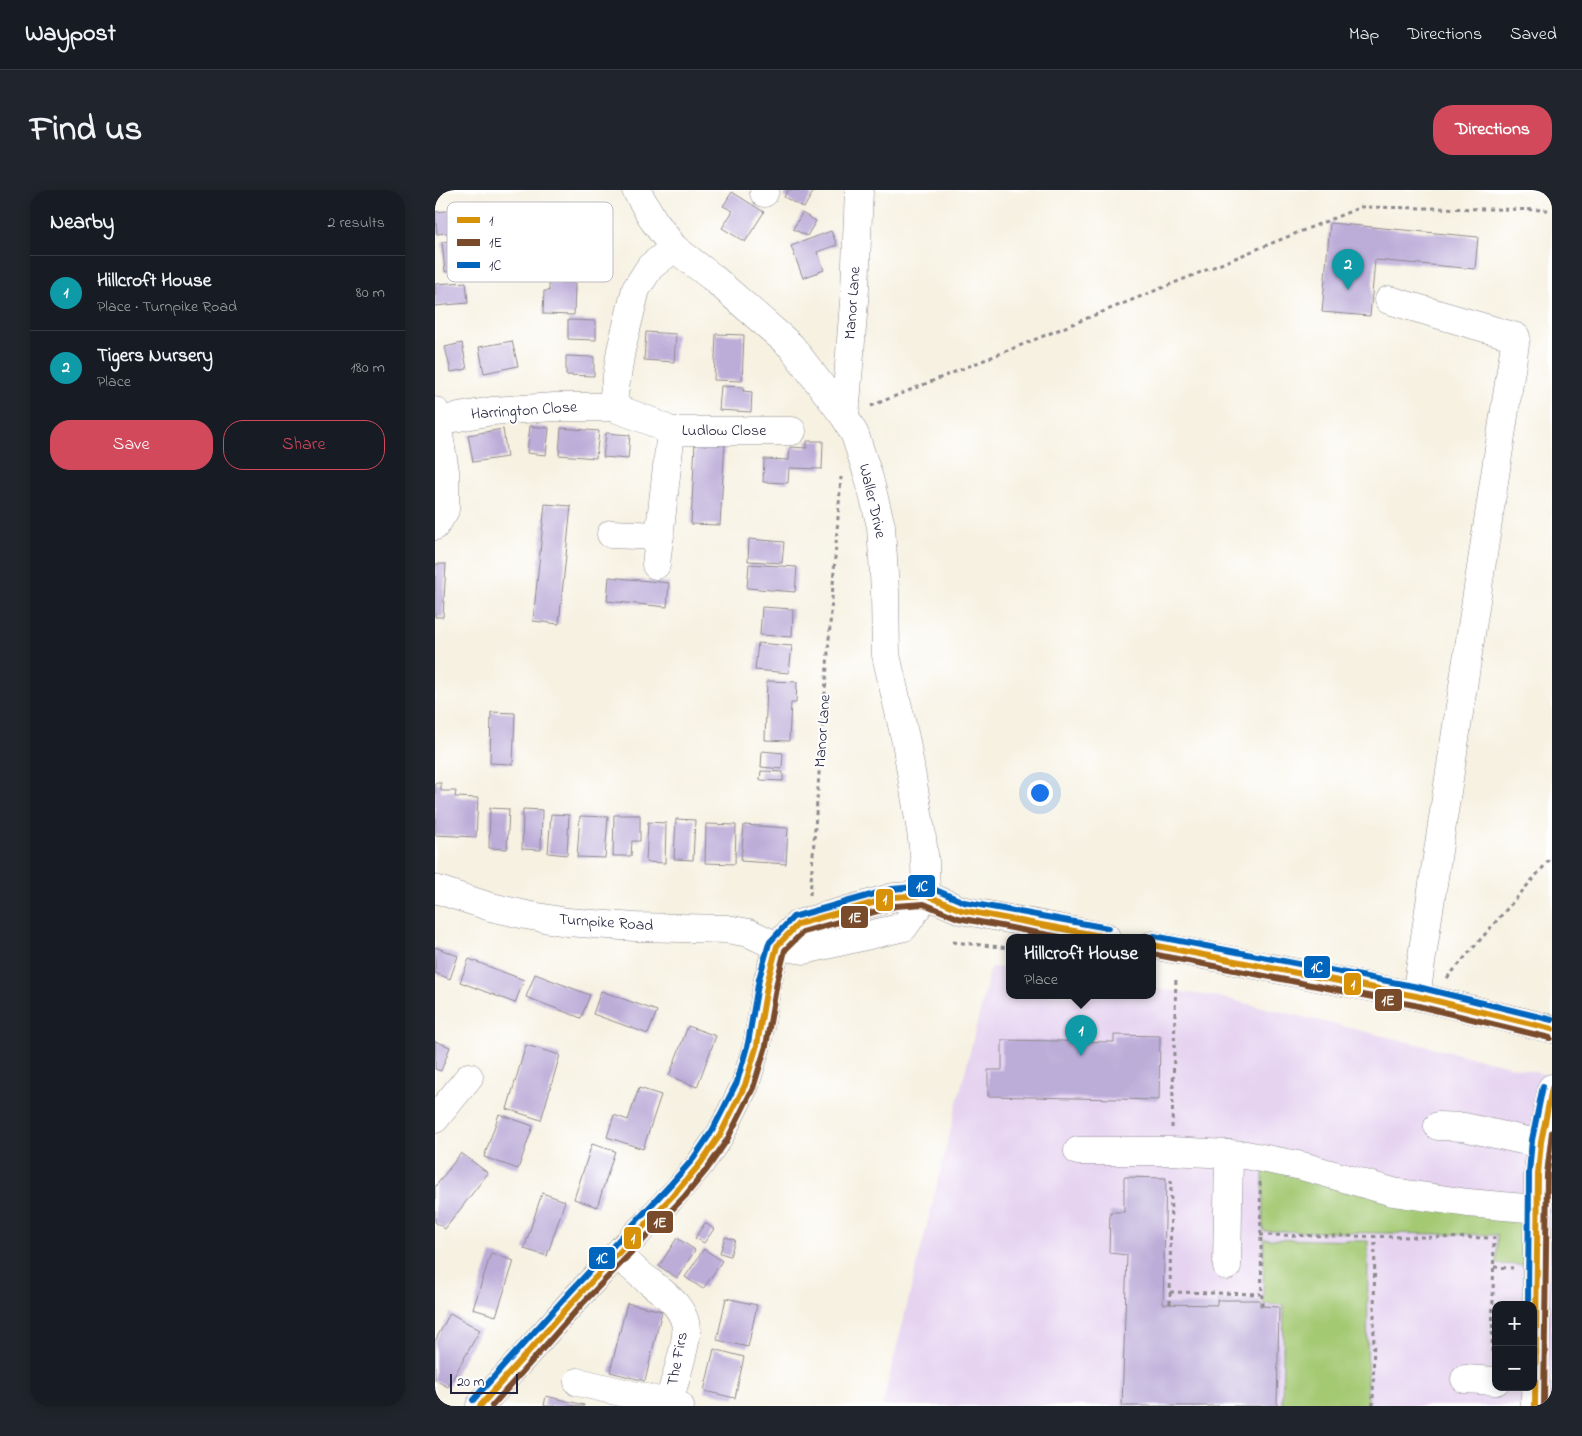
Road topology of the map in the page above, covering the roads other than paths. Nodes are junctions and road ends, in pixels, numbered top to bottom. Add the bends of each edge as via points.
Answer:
1 (636, 190) edge
2 (859, 190) edge
3 (674, 248) junction
4 (1389, 300) dead end
5 (612, 407) junction
6 (436, 416) edge
7 (845, 417) junction
8 (671, 430) junction
9 (792, 430) dead end
10 (435, 526) edge
11 (611, 534) dead end
12 (660, 536) junction
13 (656, 565) dead end
14 (435, 889) edge
15 (926, 895) junction
16 (1090, 934) edge
17 (777, 946) junction
18 (1156, 947) edge
19 (1417, 996) junction
20 (1552, 1029) edge
21 (469, 1077) dead end
22 (1552, 1088) edge
23 (435, 1119) edge
24 (1438, 1126) dead end
25 (1541, 1142) junction
26 (1078, 1151) dead end
27 (1229, 1154) junction
28 (1538, 1209) junction
29 (617, 1255) junction
30 (1227, 1266) dead end
31 (1535, 1346) edge
32 (1492, 1369) edge
33 (1465, 1379) dead end
34 (579, 1382) dead end
35 (1535, 1391) edge
36 (675, 1405) edge
37 (480, 1406) edge
38 (1535, 1406) edge

1 - 3 street, Waller Drive
2 - 7 street, Manor Lane
3 - 5 street via 650,267 636,289 621,350
3 - 7 street, Waller Drive via 791,346
4 - 19 street via 1516,337
5 - 6 street, Harrington Close via 555,407
5 - 8 street, Harrington Close
6 - 10 street, Harrington Close via 445,471 445,510
7 - 15 street, Waller Drive via 855,435 881,526 886,655 906,742 921,831
8 - 9 street, Ludlow Close
8 - 12 street, Ludlow Close
11 - 12 street
12 - 13 street, Ludlow Close
14 - 17 street, Turnpike Road via 491,907 559,921 727,929 749,933
15 - 16 street via 961,910
15 - 17 street via 894,897 798,924
15 - 17 street, Turnpike Road via 904,927 804,950
17 - 29 street via 757,1045 745,1086 733,1112 700,1164
18 - 19 street
19 - 20 street
21 - 23 street
22 - 25 street
24 - 25 street via 1464,1127
25 - 28 street
26 - 27 street
27 - 28 street via 1309,1168 1393,1192
27 - 30 street via 1246,1235
28 - 31 street
29 - 36 street, The Firs via 665,1294 682,1313 686,1335
29 - 37 street
32 - 33 street
34 - 36 street, The Firs
35 - 38 street

